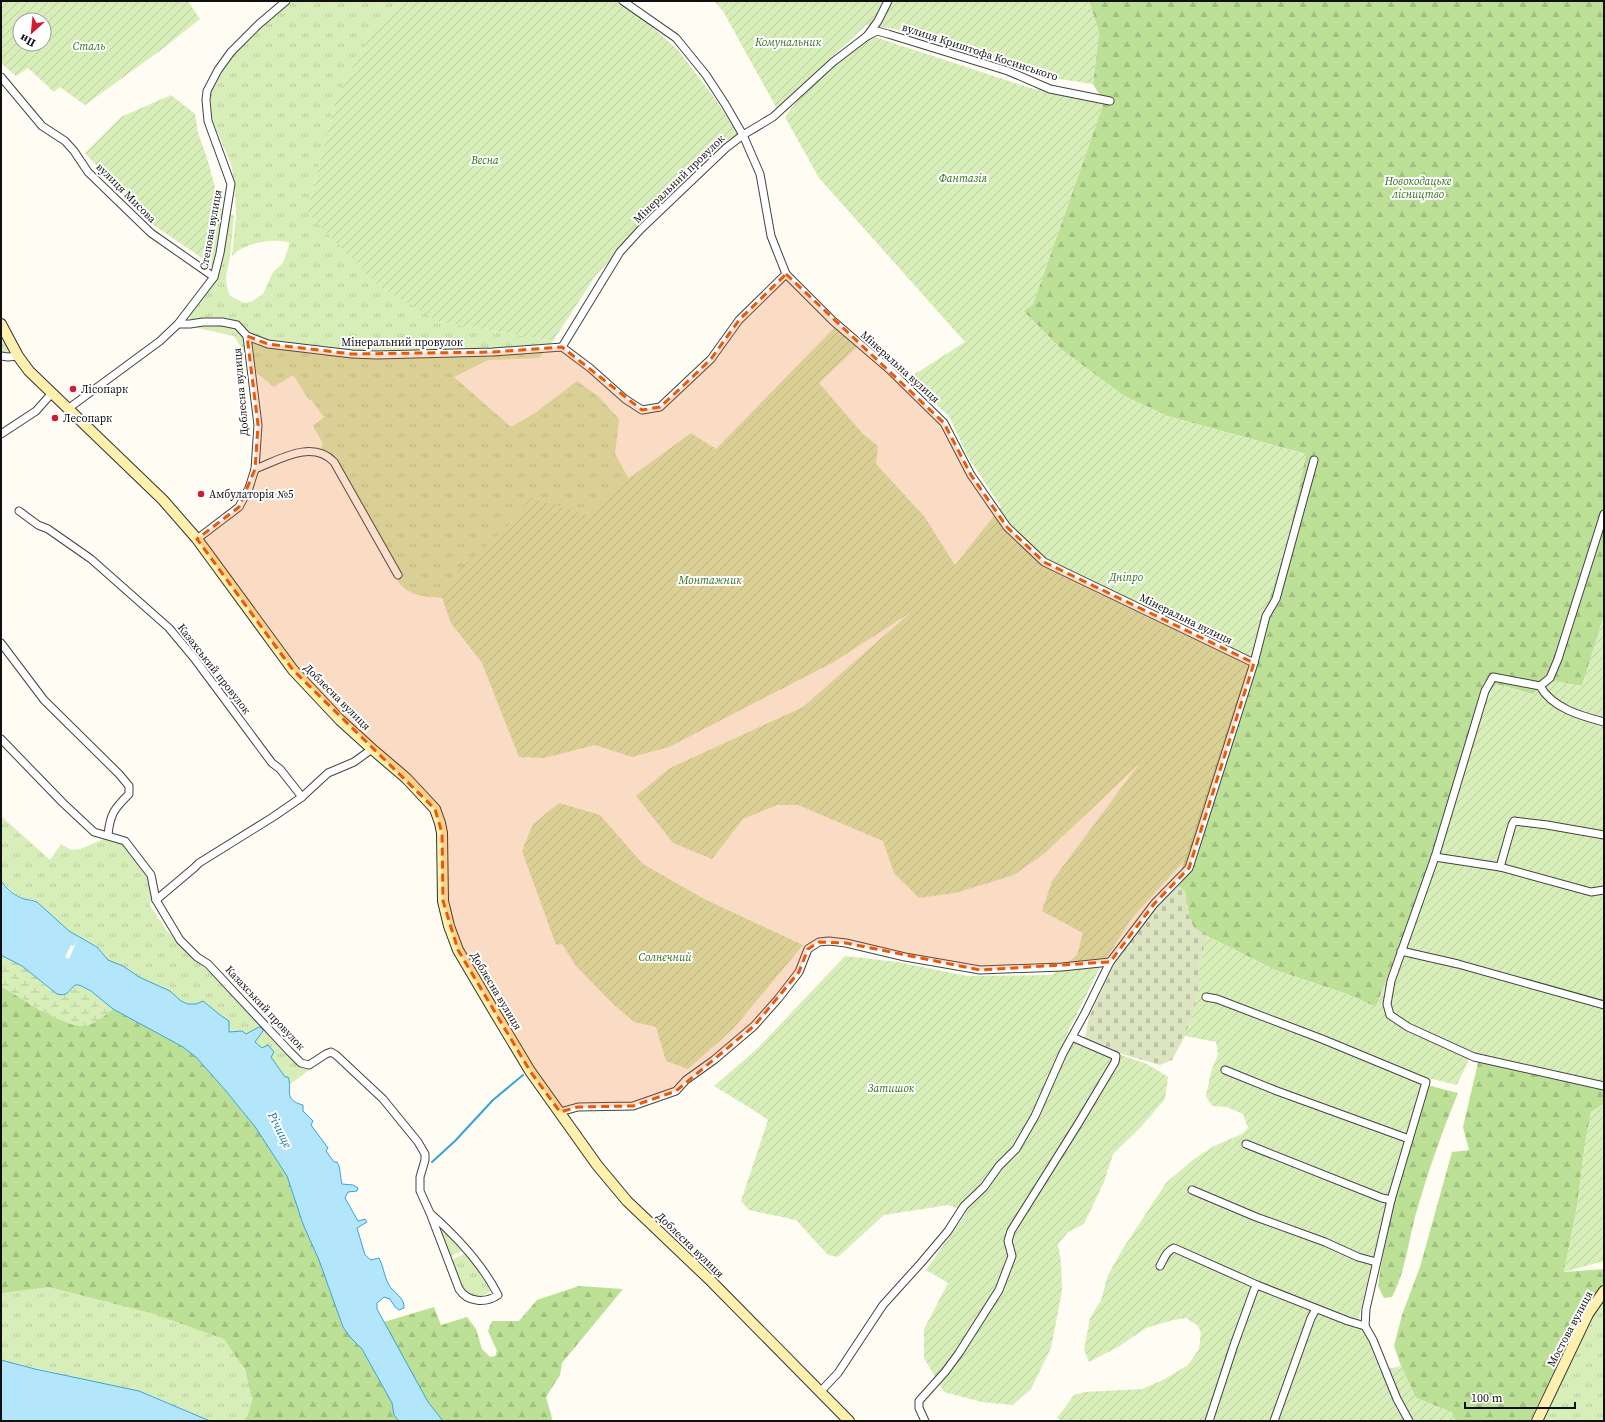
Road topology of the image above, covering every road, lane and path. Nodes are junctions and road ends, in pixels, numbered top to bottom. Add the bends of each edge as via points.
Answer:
1 (286, 1) edge
2 (623, 1) edge
3 (888, 1) edge
4 (867, 36) junction
5 (1, 77) edge
6 (1110, 101) dead end
7 (743, 135) junction
8 (786, 274) junction
9 (214, 277) junction
10 (1, 324) edge
11 (178, 324) junction
12 (247, 336) junction
13 (562, 347) junction
14 (1, 356) edge
15 (18, 356) junction
16 (52, 393) junction
17 (69, 408) junction
18 (1, 434) edge
19 (1314, 460) dead end
20 (255, 469) junction
21 (19, 512) dead end
22 (1604, 514) edge
23 (197, 539) junction
24 (398, 575) dead end
25 (1, 643) edge
26 (1254, 663) junction
27 (1540, 686) junction
28 (1604, 722) edge
29 (1, 739) edge
30 (372, 750) junction
31 (302, 797) junction
32 (108, 835) junction
33 (1604, 835) edge
34 (1435, 857) junction
35 (1500, 868) junction
36 (1604, 890) edge
37 (156, 900) junction
38 (1401, 951) junction
39 (1110, 962) junction
40 (1206, 997) dead end
41 (1604, 1005) edge
42 (1072, 1037) junction
43 (1225, 1070) dead end
44 (1604, 1086) edge
45 (560, 1112) junction
46 (1409, 1139) junction
47 (1246, 1144) dead end
48 (1192, 1190) dead end
49 (1391, 1200) junction
50 (430, 1213) junction
51 (1376, 1262) junction
52 (1160, 1266) dead end
53 (1257, 1286) junction
54 (1604, 1291) edge
55 (1316, 1309) junction
56 (1365, 1326) junction
57 (820, 1391) junction
58 (849, 1421) edge
59 (925, 1421) edge
60 (1209, 1421) edge
61 (1274, 1421) edge
62 (1409, 1421) edge
63 (1537, 1421) edge

1 - 9 street, Степова вулиця via 231,52 207,91 208,121 230,184
2 - 7 street, Мінеральна вулиця via 676,38 706,75
3 - 4 street, Мінеральний провулок
4 - 6 street, вулиця Криштофа Косинського via 877,31 1008,71 1050,89
4 - 7 street, Мінеральний провулок via 833,62 773,117
5 - 9 street, вулиця Мисова via 42,126 65,141 88,172 151,233
7 - 8 street, Мінеральна вулиця via 760,174 771,236
7 - 13 street, Мінеральний провулок via 726,148 620,252
8 - 13 street via 739,320 711,359 660,407 642,410 625,400
8 - 26 street, Мінеральна вулиця via 944,423 971,475 1007,528 1044,562
9 - 11 street, Степова вулиця
10 - 15 street, Доблесна вулиця
11 - 12 street, Мінеральний провулок via 222,322 237,325
11 - 17 street, Степова вулиця via 160,341
12 - 13 street, Мінеральний провулок via 268,344 377,355
12 - 20 street, Доблесна вулиця via 258,425
14 - 15 street
15 - 16 street, Доблесна вулиця via 29,371
16 - 17 street, Доблесна вулиця
16 - 18 street via 36,411
17 - 23 street, Доблесна вулиця via 163,500
19 - 26 street via 1276,599 1266,616
20 - 23 street, Доблесна вулиця via 239,507
20 - 24 street via 294,453 312,452 330,457
21 - 31 street, Казахський провулок via 91,559 169,628 272,763 280,769
22 - 27 street via 1558,659 1550,678
23 - 30 street, Доблесна вулиця via 293,670
25 - 32 street via 44,700 129,786 129,794 114,809
26 - 39 street via 1189,868 1154,904
27 - 28 street via 1545,695 1563,707
27 - 34 street via 1493,678 1484,691
29 - 32 street, Казахський провулок via 94,832
30 - 31 street via 354,762 328,773
30 - 45 street, Доблесна вулиця via 406,778 435,810 442,833 443,901 456,944 490,1006
31 - 37 street via 199,863
32 - 37 street, Казахський провулок via 125,841 151,875
33 - 35 street via 1514,822
34 - 35 street
34 - 38 street
35 - 36 street via 1591,892
37 - 50 street, Казахський провулок via 180,940 208,964 301,1063 309,1065 331,1052 383,1099 425,1154 420,1191
38 - 41 street via 1458,964
38 - 44 street via 1391,981 1387,1004 1390,1015 1408,1028 1474,1057
39 - 42 street
39 - 45 street via 1062,967 980,970 846,942 819,942 808,949 799,972 754,1026 686,1080 676,1091 633,1106 578,1107
40 - 46 street via 1322,1039 1426,1082
42 - 57 street via 1035,1116 1016,1149 964,1206 921,1263 883,1305 838,1373
42 - 59 street via 1116,1056 1115,1062 1011,1231 1008,1241 1012,1256 999,1290 959,1353 919,1401 919,1408
43 - 46 street
45 - 57 street, Доблесна вулиця via 597,1165 627,1201
46 - 49 street
47 - 49 street
48 - 51 street
49 - 51 street
50 - 50 street, Казахський провулок via 463,1295 467,1298 485,1300 498,1295 484,1269
51 - 56 street
52 - 53 street via 1170,1249 1174,1248
53 - 55 street
53 - 60 street
54 - 63 street, Мостова вулиця via 1588,1314
55 - 56 street
55 - 61 street
56 - 62 street
57 - 58 street, Доблесна вулиця

